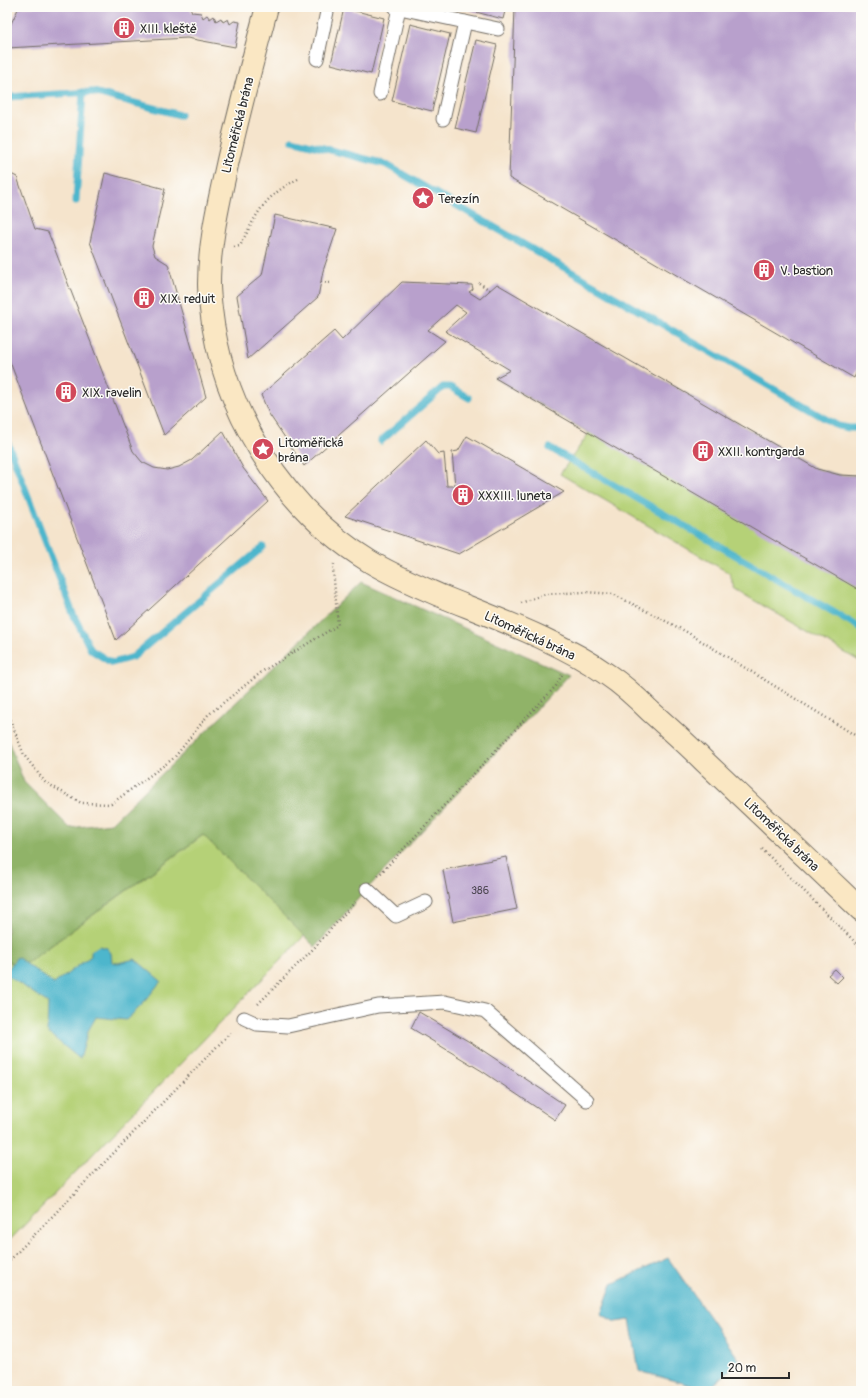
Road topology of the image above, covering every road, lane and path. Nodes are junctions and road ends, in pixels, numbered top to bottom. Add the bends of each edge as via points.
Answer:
1 (267, 7) edge
2 (328, 7) edge
3 (397, 8) edge
4 (465, 22) junction
5 (498, 29) dead end
6 (317, 59) dead end
7 (380, 94) dead end
8 (443, 119) dead end
9 (300, 178) dead end
10 (210, 253) junction
11 (321, 282) dead end
12 (479, 283) dead end
13 (330, 284) dead end
14 (490, 290) dead end
15 (340, 542) junction
16 (499, 620) junction
17 (573, 654) junction
18 (7, 712) edge
19 (861, 739) edge
20 (366, 890) junction
21 (426, 902) dead end
22 (861, 910) edge
23 (244, 1018) junction
24 (587, 1100) dead end
25 (7, 1263) edge

1 - 10 main road, Litoměřická brána via 230,151
2 - 6 lane
3 - 4 lane
3 - 7 lane
4 - 5 lane
4 - 8 lane
9 - 10 path via 274,194 265,203 240,246
10 - 15 main road, Litoměřická brána via 208,286 219,356 242,419 261,453 281,481 306,510
11 - 13 path
12 - 14 path
15 - 16 main road, Litoměřická brána via 399,578
15 - 18 path via 333,569 338,625 263,670 208,715 174,758 110,804 81,803 45,782 24,755
16 - 17 main road, Litoměřická brána
16 - 19 path via 516,605 545,594 613,594 685,631
17 - 20 path via 556,686
17 - 22 main road, Litoměřická brána via 608,675 639,701
20 - 21 lane via 396,916
20 - 23 path via 315,947
23 - 24 lane via 257,1024 288,1026 378,1006 445,1002 485,1011
23 - 25 path

